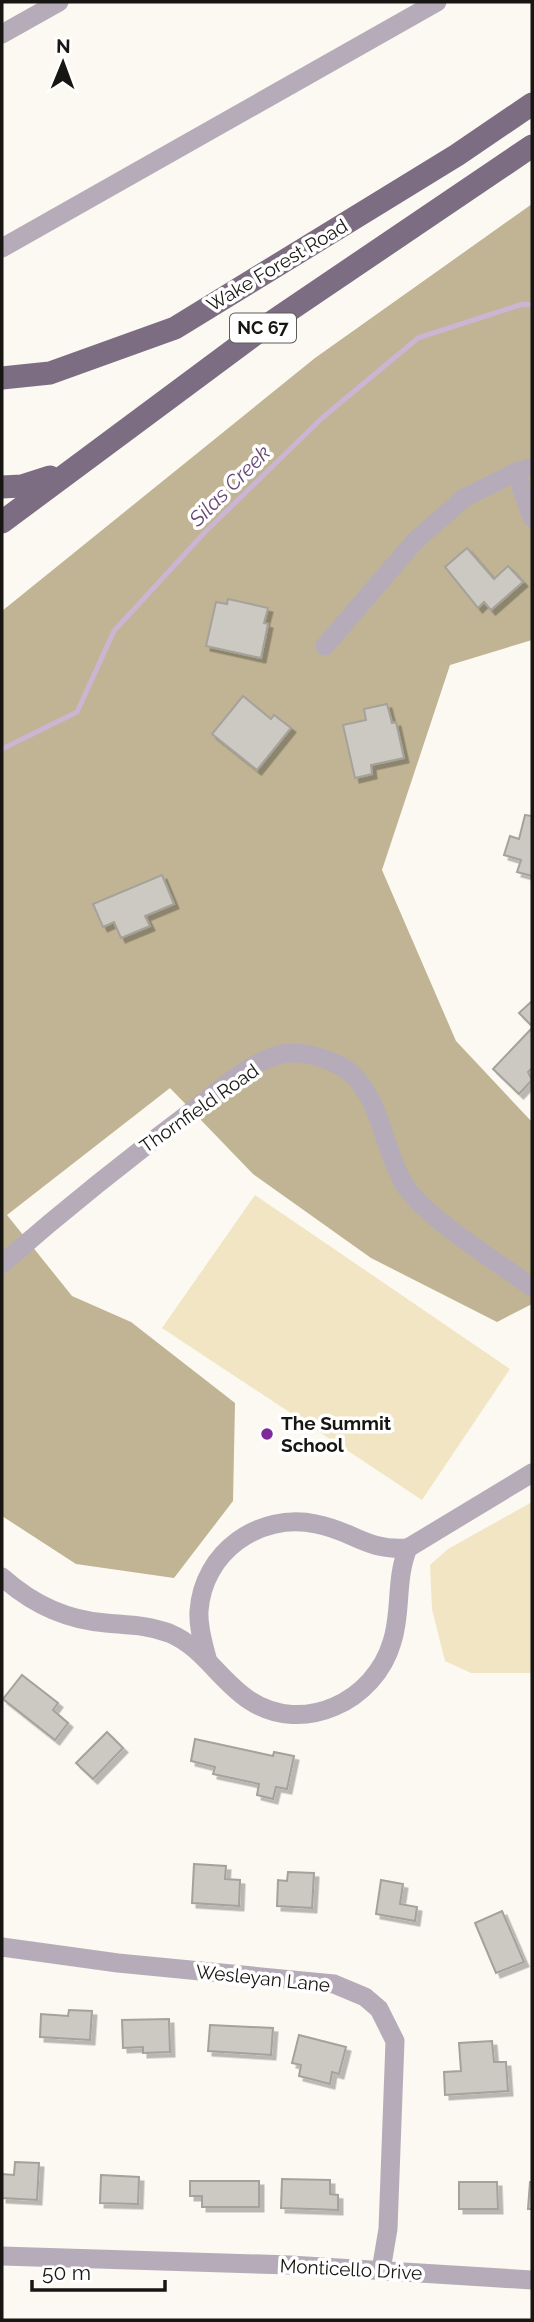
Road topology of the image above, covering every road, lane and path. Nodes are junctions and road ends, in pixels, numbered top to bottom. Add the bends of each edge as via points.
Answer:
1 (59, 2) edge
2 (437, 2) edge
3 (2, 34) edge
4 (532, 104) edge
5 (532, 146) edge
6 (2, 248) edge
7 (2, 378) edge
8 (524, 469) edge
9 (67, 472) junction
10 (2, 487) edge
11 (532, 518) edge
12 (2, 522) edge
13 (325, 646) dead end
14 (2, 1264) edge
15 (532, 1287) edge
16 (532, 1473) edge
17 (408, 1548) junction
18 (2, 1577) edge
19 (207, 1658) junction
20 (2, 1947) edge
21 (2, 2256) edge
22 (381, 2270) junction
23 (532, 2280) edge

1 - 3 street
2 - 6 street
4 - 7 main road, Wake Forest Road / NC 67 via 175,328 50,373
5 - 9 main road, NC 67 via 266,326
8 - 11 street
8 - 13 street via 464,498 415,541
9 - 10 main road via 22,486
9 - 12 main road, NC 67
14 - 15 street, Thornfield Road via 131,1156 235,1079 272,1057 295,1054 334,1063 355,1077 373,1104 405,1186 460,1235
16 - 17 street
17 - 19 street via 372,1547 339,1530 295,1521 258,1529 217,1558 204,1586 199,1623
17 - 19 street via 401,1563 394,1637 387,1657 367,1685 345,1701 309,1715 270,1712 234,1689
18 - 19 street via 40,1606 103,1623 151,1627 180,1638
20 - 22 street, Wesleyan Lane via 334,1984 365,1997 379,2009 395,2041 388,2229
21 - 22 street, Monticello Drive
22 - 23 street, Monticello Drive

